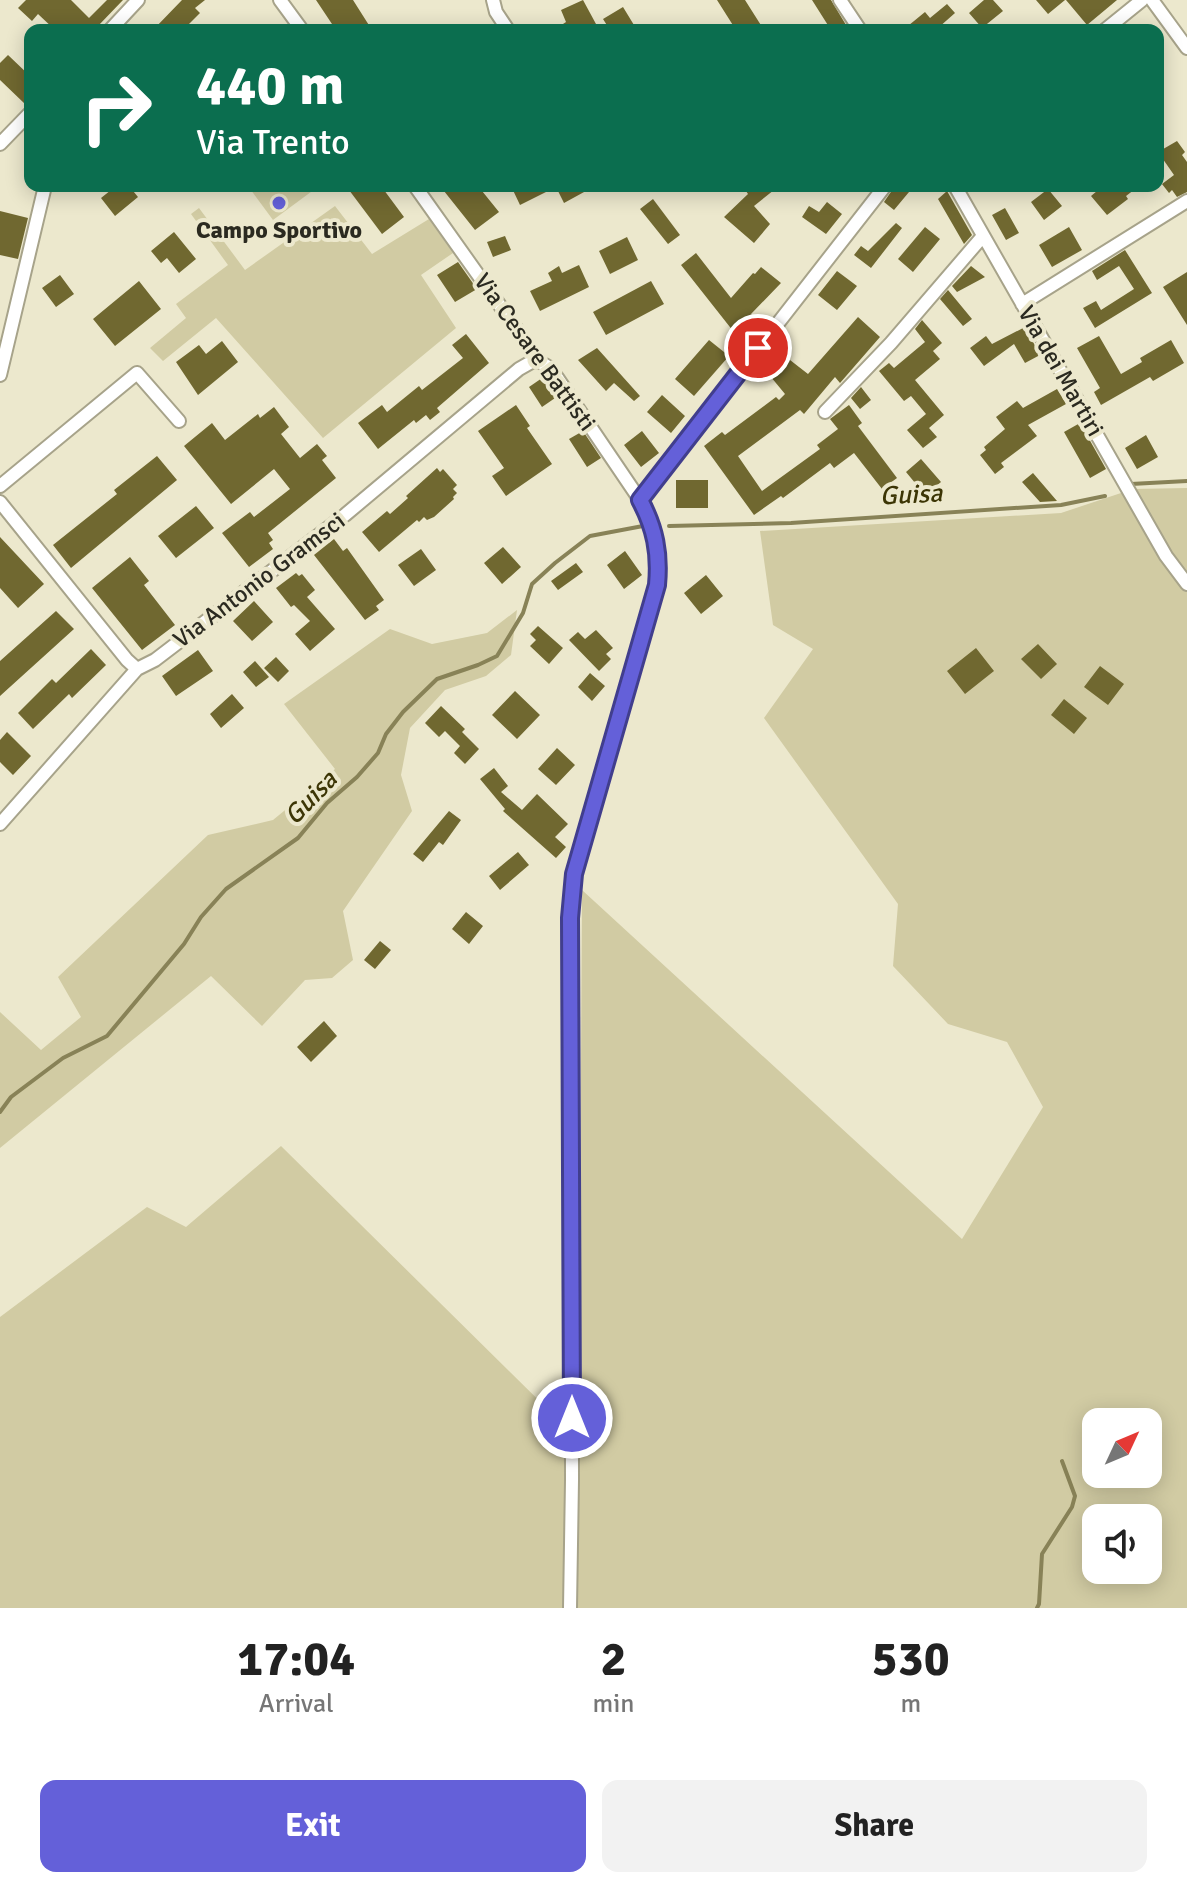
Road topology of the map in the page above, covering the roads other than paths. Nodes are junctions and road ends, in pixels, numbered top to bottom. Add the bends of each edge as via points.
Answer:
1 (138, 0) edge
2 (280, 0) edge
3 (493, 0) edge
4 (840, 0) edge
5 (1142, 0) edge
6 (1152, 0) edge
7 (116, 24) edge
8 (298, 24) edge
9 (504, 24) edge
10 (856, 24) edge
11 (1112, 24) edge
12 (1187, 48) edge
13 (24, 119) edge
14 (0, 144) edge
15 (44, 192) edge
16 (419, 192) edge
17 (880, 192) edge
18 (958, 192) edge
19 (1186, 204) edge
20 (983, 236) junction
21 (1022, 304) junction
22 (540, 362) junction
23 (0, 375) edge
24 (825, 412) dead end
25 (179, 421) dead end
26 (0, 486) edge
27 (640, 500) junction
28 (0, 502) edge
29 (1187, 584) edge
30 (137, 669) junction
31 (0, 824) edge
32 (570, 1608) edge

1 - 7 street
2 - 8 street
3 - 9 street
4 - 10 street
5 - 11 street
6 - 12 street
13 - 14 street
15 - 23 street
16 - 22 street, Via Cesare Battisti
17 - 27 street
18 - 20 street, Via dei Martiri
19 - 21 street
20 - 21 street, Via dei Martiri
20 - 24 street
21 - 29 street, Via dei Martiri
22 - 27 street, Via Cesare Battisti via 558,379
22 - 30 street, Via Antonio Gramsci via 519,369 345,515
25 - 26 street via 137,373
27 - 32 street, Via Cesare Battisti via 651,520 659,563 657,585 571,892
28 - 30 street
30 - 31 street, Via Antonio Gramsci

